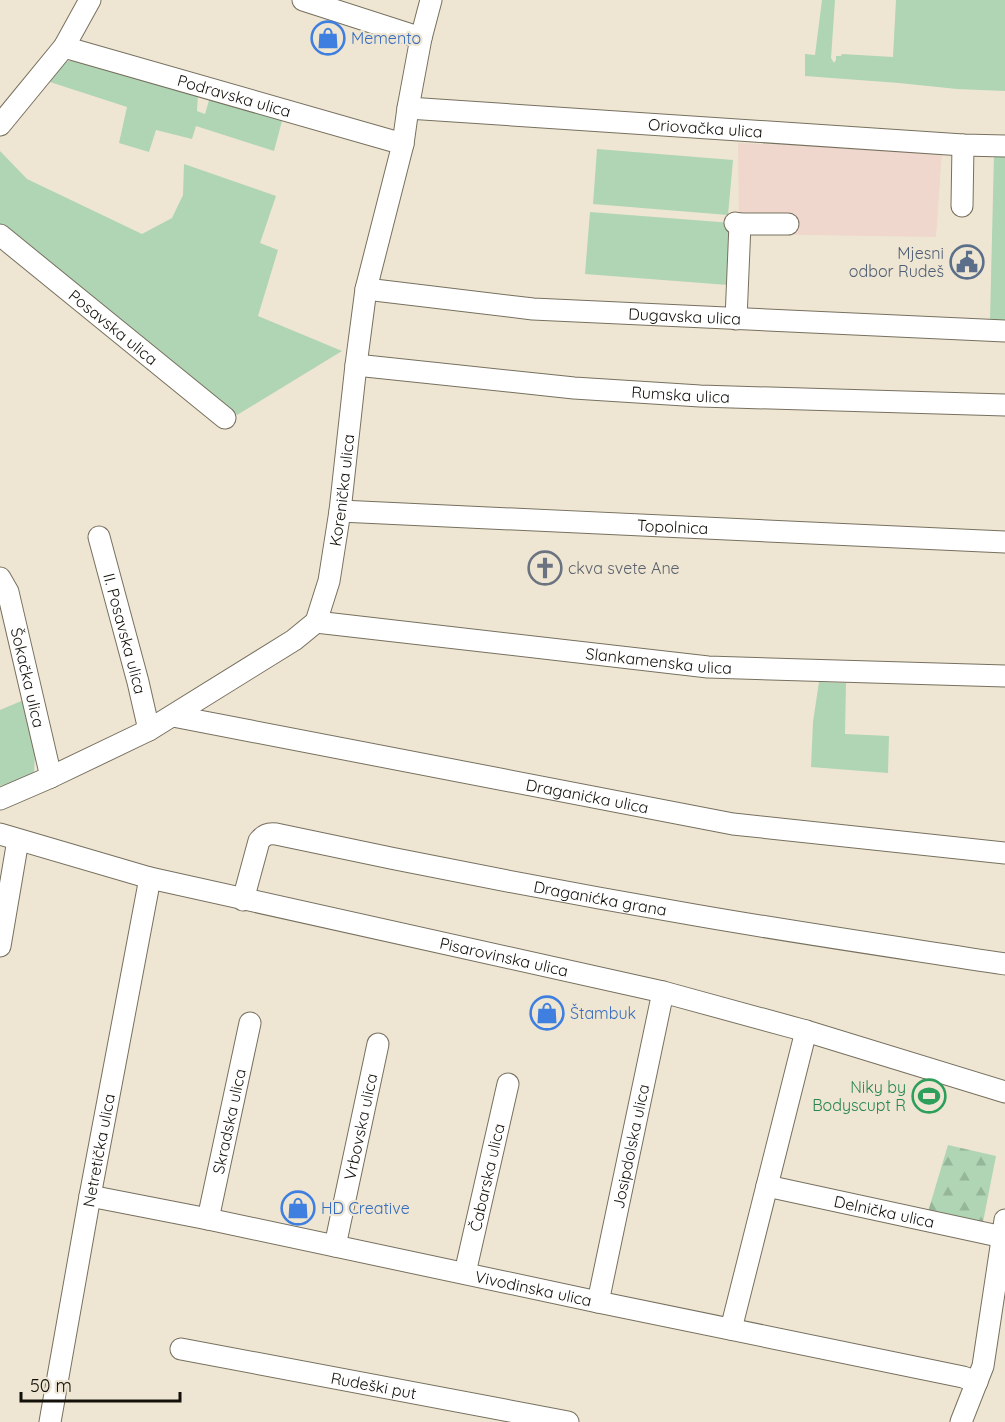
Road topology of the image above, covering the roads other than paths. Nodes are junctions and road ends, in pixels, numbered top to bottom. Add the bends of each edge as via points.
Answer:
1 (90, 0) edge
2 (303, 0) edge
3 (431, 0) edge
4 (422, 38) junction
5 (64, 47) junction
6 (408, 108) junction
7 (0, 125) edge
8 (403, 144) junction
9 (963, 145) junction
10 (1005, 146) edge
11 (962, 206) dead end
12 (788, 224) dead end
13 (0, 235) edge
14 (366, 289) junction
15 (736, 319) junction
16 (1005, 331) edge
17 (356, 365) junction
18 (1005, 405) edge
19 (225, 418) dead end
20 (340, 511) junction
21 (99, 537) dead end
22 (1005, 542) edge
23 (0, 578) edge
24 (316, 622) junction
25 (1005, 676) edge
26 (173, 716) junction
27 (149, 730) junction
28 (51, 777) junction
29 (0, 799) edge
30 (9, 837) edge
31 (1005, 853) edge
32 (150, 878) junction
33 (243, 900) junction
34 (0, 946) edge
35 (1005, 964) edge
36 (663, 992) junction
37 (250, 1023) dead end
38 (806, 1031) junction
39 (378, 1044) dead end
40 (508, 1084) dead end
41 (1005, 1092) edge
42 (767, 1186) junction
43 (90, 1196) junction
44 (208, 1219) junction
45 (1004, 1228) edge
46 (335, 1246) junction
47 (465, 1273) junction
48 (598, 1302) junction
49 (731, 1329) junction
50 (996, 1340) edge
51 (181, 1349) dead end
52 (977, 1382) junction
53 (50, 1422) edge
54 (568, 1422) edge
55 (961, 1422) edge

1 - 5 street
2 - 4 street
3 - 4 street, Korenička ulica
4 - 6 street, Korenička ulica
5 - 7 street
5 - 8 street, Podravska ulica
6 - 8 street, Korenička ulica
6 - 9 street, Oriovačka ulica
8 - 14 street, Korenička ulica
9 - 10 street, Oriovačka ulica
9 - 11 street
12 - 15 street via 737,224
13 - 19 street, Posavska ulica
14 - 15 street, Dugavska ulica via 533,309
14 - 17 street, Korenička ulica
15 - 16 street, Dugavska ulica
17 - 18 street, Rumska ulica via 574,388 700,396
17 - 20 street, Korenička ulica
20 - 22 street, Topolnica
20 - 24 street, Korenička ulica via 329,581
21 - 27 street, II. Posavska ulica
23 - 28 street, Šokačka ulica via 8,592
24 - 25 street, Slankamenska ulica via 708,667
24 - 26 street
26 - 27 street
26 - 31 street, Draganićka ulica via 733,824
27 - 28 street
28 - 29 street
30 - 32 street, Pisarovinska ulica
30 - 34 street
32 - 33 street, Pisarovinska ulica
32 - 43 street, Netretička ulica
33 - 35 street, Draganićka grana via 259,841 270,833 579,895
33 - 36 street, Pisarovinska ulica
36 - 38 street, Pisarovinska ulica
36 - 48 street, Josipdolska ulica
37 - 44 street, Skradska ulica
38 - 41 street, Pisarovinska ulica
38 - 42 street
39 - 46 street, Vrbovska ulica
40 - 47 street, Čabarska ulica
42 - 45 street, Delnička ulica
42 - 49 street
43 - 44 street, Vivodinska ulica
43 - 53 street, Netretička ulica
44 - 46 street, Vivodinska ulica
45 - 50 street
46 - 47 street, Vivodinska ulica
47 - 48 street, Vivodinska ulica
48 - 49 street, Vivodinska ulica
49 - 52 street, Vivodinska ulica
50 - 52 street
51 - 54 street, Rudeški put
52 - 55 street

